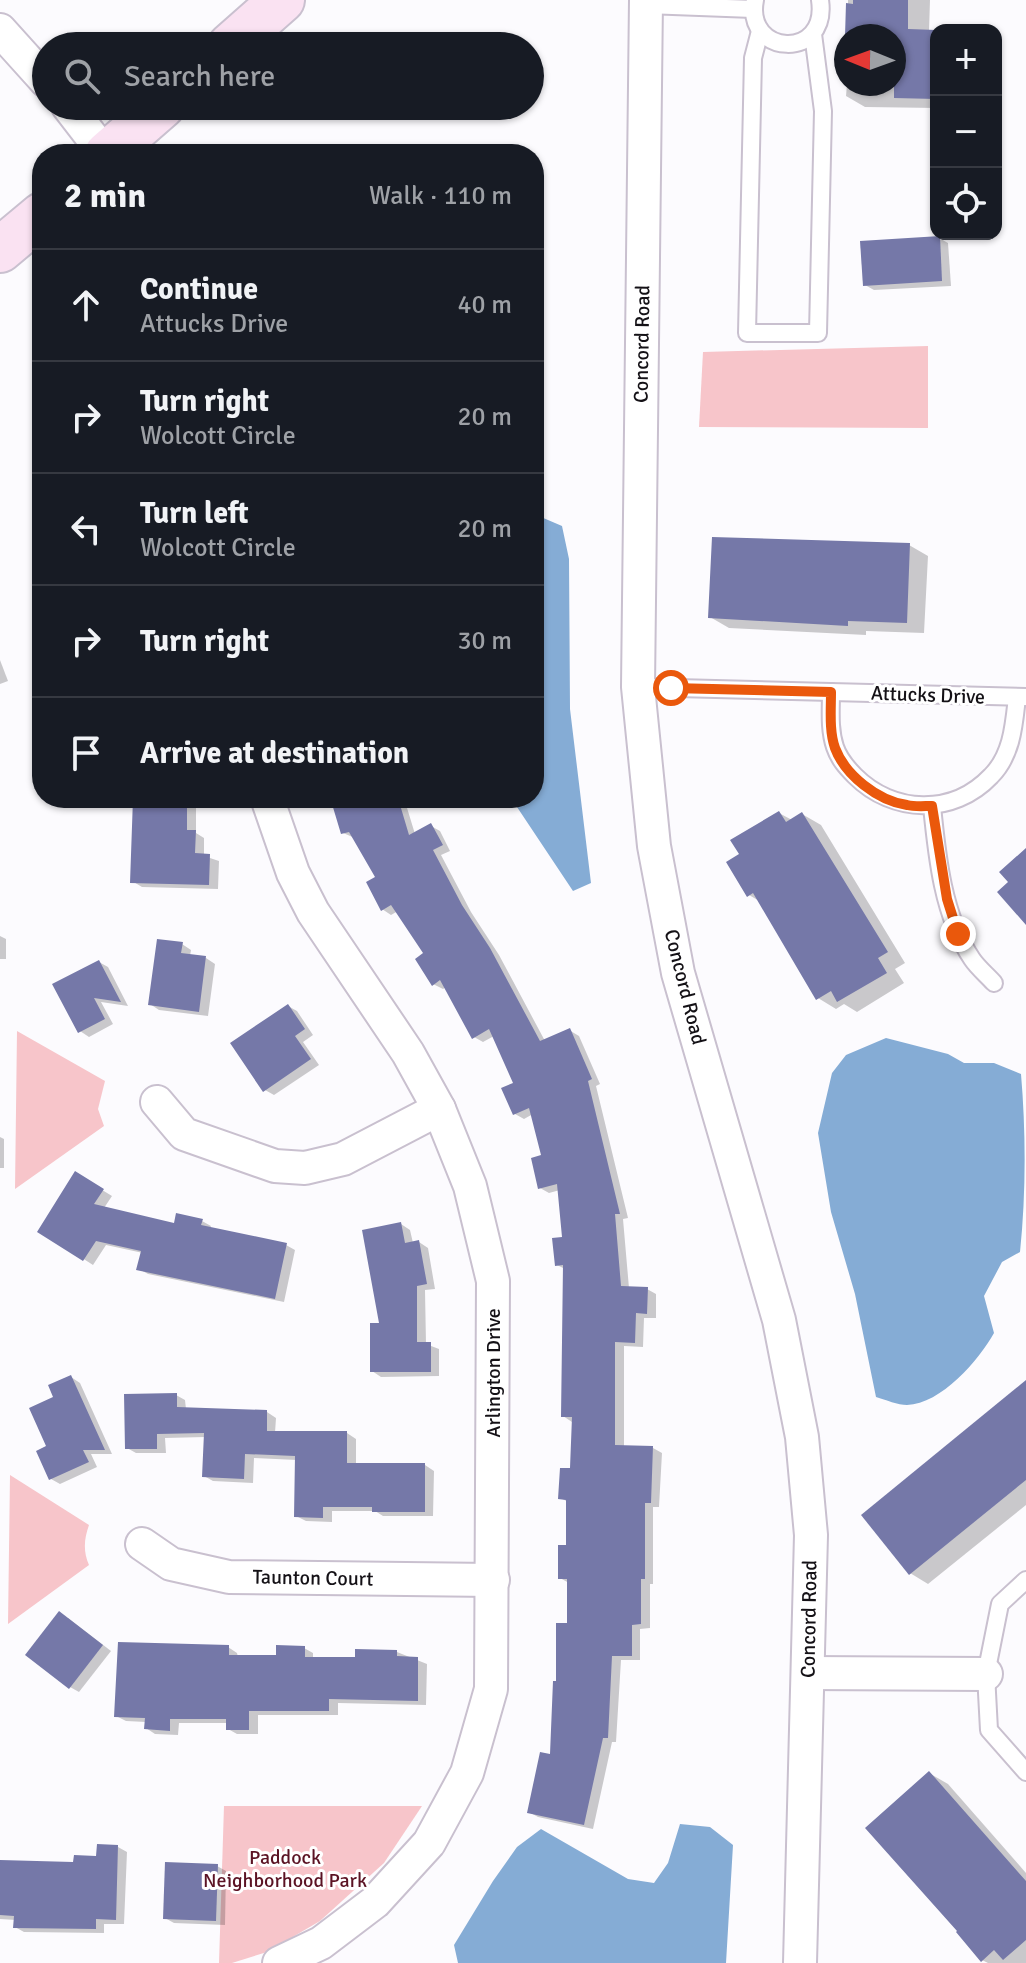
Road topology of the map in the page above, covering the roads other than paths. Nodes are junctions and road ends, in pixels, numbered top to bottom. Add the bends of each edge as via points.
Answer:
1 (282, 0) edge
2 (820, 0) edge
3 (646, 3) edge
4 (754, 4) edge
5 (0, 30) edge
6 (760, 31) junction
7 (246, 32) edge
8 (813, 34) junction
9 (32, 65) edge
10 (79, 120) edge
11 (146, 120) edge
12 (98, 144) edge
13 (118, 144) edge
14 (32, 223) edge
15 (0, 250) edge
16 (638, 687) junction
17 (831, 692) junction
18 (1022, 697) edge
19 (932, 806) junction
20 (270, 808) edge
21 (994, 983) dead end
22 (157, 1102) dead end
23 (439, 1109) junction
24 (142, 1544) dead end
25 (493, 1580) junction
26 (1026, 1580) edge
27 (808, 1673) junction
28 (986, 1674) junction
29 (1026, 1772) edge
30 (327, 1953) edge
31 (279, 1963) edge
32 (800, 1963) edge

1 - 7 street
2 - 8 lane via 820,24
3 - 4 lane
3 - 16 street, Concord Road
4 - 6 lane
5 - 9 street
6 - 8 lane via 780,44
6 - 8 lane via 753,58 747,333 818,333 823,111
10 - 12 street
11 - 13 street
14 - 15 street
16 - 17 lane, Attucks Drive
16 - 27 street, Concord Road via 654,846 678,973 779,1320 802,1437 811,1535
17 - 18 lane, Attucks Drive
17 - 19 lane via 831,727 843,764 883,797
18 - 19 lane via 1012,741 992,776 965,797
19 - 21 lane via 958,934
20 - 23 street, Arlington Drive via 313,912 408,1053
22 - 23 street via 184,1134 275,1166 305,1168 343,1159
23 - 25 street, Arlington Drive via 470,1186 493,1281
24 - 25 street, Taunton Court via 171,1564 229,1577
25 - 30 street, Arlington Drive via 491,1689 467,1773 429,1843
26 - 28 lane via 1000,1604
27 - 28 street
27 - 32 street, Concord Road
28 - 29 lane via 989,1730
30 - 31 street, Arlington Drive

